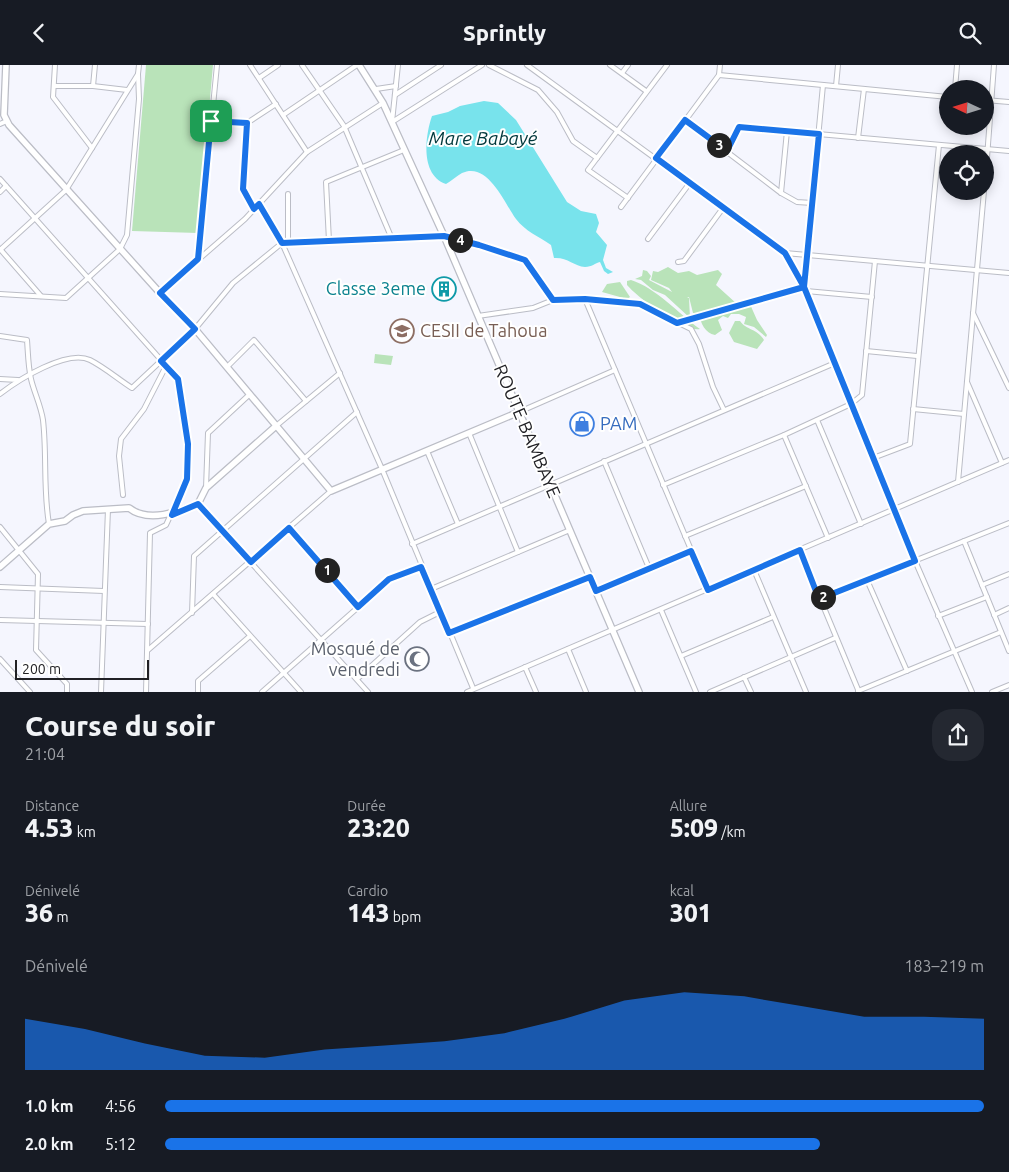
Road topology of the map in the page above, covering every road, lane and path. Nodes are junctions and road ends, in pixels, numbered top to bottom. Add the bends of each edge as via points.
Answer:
1 (6, 65) edge
2 (56, 65) edge
3 (95, 65) edge
4 (139, 65) edge
5 (216, 65) edge
6 (250, 65) edge
7 (278, 65) edge
8 (302, 65) edge
9 (358, 65) edge
10 (398, 65) edge
11 (441, 65) edge
12 (482, 65) edge
13 (489, 65) edge
14 (527, 65) edge
15 (610, 65) edge
16 (628, 65) edge
17 (667, 65) edge
18 (720, 65) edge
19 (838, 65) edge
20 (957, 65) edge
21 (994, 65) edge
22 (622, 73) junction
23 (138, 74) junction
24 (719, 75) junction
25 (259, 79) junction
26 (3, 80) edge
27 (956, 80) edge
28 (993, 80) edge
29 (824, 85) junction
30 (54, 86) junction
31 (93, 86) junction
32 (396, 86) junction
33 (836, 86) junction
34 (376, 89) junction
35 (864, 89) junction
36 (127, 90) junction
37 (319, 90) junction
38 (646, 91) junction
39 (396, 95) junction
40 (939, 96) edge
41 (994, 101) edge
42 (1009, 102) edge
43 (383, 103) junction
44 (276, 104) junction
45 (283, 115) junction
46 (685, 120) junction
47 (7, 121) junction
48 (211, 121) junction
49 (392, 122) junction
50 (247, 123) junction
51 (0, 124) edge
52 (344, 126) junction
53 (618, 129) junction
54 (787, 131) junction
55 (819, 134) junction
56 (859, 138) junction
57 (860, 145) dead end
58 (939, 145) joint
59 (92, 148) junction
60 (404, 150) junction
61 (994, 150) edge
62 (727, 151) junction
63 (1009, 151) edge
64 (307, 152) junction
65 (596, 158) junction
66 (656, 158) junction
67 (361, 168) junction
68 (0, 179) edge
69 (689, 184) junction
70 (6, 186) junction
71 (66, 189) junction
72 (0, 192) edge
73 (782, 193) junction
74 (288, 194) dead end
75 (628, 198) junction
76 (983, 200) edge
77 (812, 203) junction
78 (259, 204) junction
79 (620, 207) dead end
80 (723, 208) junction
81 (254, 209) junction
82 (34, 218) junction
83 (444, 236) junction
84 (392, 239) junction
85 (648, 239) dead end
86 (329, 241) junction
87 (282, 243) junction
88 (288, 243) junction
89 (0, 249) edge
90 (120, 249) junction
91 (785, 253) junction
92 (808, 255) junction
93 (198, 259) junction
94 (875, 261) junction
95 (678, 262) dead end
96 (928, 266) junction
97 (977, 269) junction
98 (1009, 273) edge
99 (88, 277) junction
100 (805, 289) junction
101 (160, 293) junction
102 (0, 294) edge
103 (41, 296) junction
104 (872, 297) junction
105 (585, 299) junction
106 (553, 300) junction
107 (973, 312) junction
108 (478, 316) junction
109 (677, 323) junction
110 (195, 329) junction
111 (0, 336) edge
112 (866, 351) junction
113 (918, 356) junction
114 (161, 361) junction
115 (835, 363) junction
116 (166, 366) junction
117 (227, 367) junction
118 (615, 370) junction
119 (340, 373) junction
120 (30, 376) junction
121 (0, 379) edge
122 (18, 380) junction
123 (967, 381) junction
124 (1007, 381) edge
125 (1009, 388) edge
126 (0, 394) edge
127 (250, 395) junction
128 (306, 401) junction
129 (851, 404) junction
130 (913, 409) junction
131 (724, 410) junction
132 (357, 411) junction
133 (519, 412) junction
134 (964, 414) junction
135 (817, 420) junction
136 (276, 426) junction
137 (469, 433) junction
138 (784, 435) junction
139 (646, 443) junction
140 (427, 451) junction
141 (305, 458) junction
142 (873, 458) junction
143 (1009, 460) edge
144 (604, 461) junction
145 (1002, 463) junction
146 (382, 469) junction
147 (958, 482) junction
148 (550, 484) junction
149 (663, 485) junction
150 (806, 486) junction
151 (206, 488) junction
152 (332, 491) junction
153 (123, 495) dead end
154 (198, 504) junction
155 (499, 506) junction
156 (108, 509) junction
157 (894, 510) junction
158 (172, 515) junction
159 (1009, 523) edge
160 (458, 524) junction
161 (861, 524) junction
162 (49, 525) junction
163 (0, 527) edge
164 (289, 528) junction
165 (223, 531) junction
166 (570, 531) junction
167 (685, 536) junction
168 (828, 538) junction
169 (964, 541) junction
170 (412, 544) junction
171 (800, 550) junction
172 (18, 551) junction
173 (691, 551) junction
174 (518, 552) junction
175 (915, 561) junction
176 (251, 562) junction
177 (0, 567) edge
178 (421, 567) junction
179 (649, 569) junction
180 (754, 570) junction
181 (1009, 574) edge
182 (590, 577) junction
183 (867, 580) junction
184 (982, 585) junction
185 (0, 587) edge
186 (38, 589) junction
187 (430, 589) junction
188 (708, 590) junction
189 (104, 591) junction
190 (596, 591) junction
191 (213, 594) junction
192 (987, 597) junction
193 (819, 599) junction
194 (358, 607) junction
195 (1009, 608) edge
196 (661, 610) junction
197 (440, 612) junction
198 (192, 613) junction
199 (994, 615) junction
200 (938, 616) junction
201 (773, 617) junction
202 (0, 620) edge
203 (36, 621) junction
204 (104, 623) junction
205 (148, 624) junction
206 (613, 631) junction
207 (1001, 632) junction
208 (449, 633) junction
209 (250, 636) junction
210 (835, 638) junction
211 (321, 640) junction
212 (1008, 644) edge
213 (568, 649) junction
214 (148, 650) junction
215 (1009, 651) edge
216 (953, 652) junction
217 (681, 656) junction
218 (791, 658) junction
219 (1, 662) edge
220 (525, 667) junction
221 (907, 671) junction
222 (284, 673) junction
223 (744, 677) junction
224 (356, 679) junction
225 (1009, 685) edge
226 (473, 688) junction
227 (30, 692) edge
228 (67, 692) edge
229 (101, 692) edge
230 (146, 692) edge
231 (198, 692) edge
232 (262, 692) edge
233 (301, 692) edge
234 (368, 692) edge
235 (467, 692) edge
236 (536, 692) edge
237 (586, 692) edge
238 (639, 692) edge
239 (696, 692) edge
240 (710, 692) edge
241 (750, 692) edge
242 (806, 692) edge
243 (859, 692) edge
244 (972, 692) edge
245 (992, 692) edge

1 - 26 street
2 - 30 street
3 - 31 street
4 - 23 street
5 - 48 street
6 - 25 street
7 - 25 street
8 - 37 street
9 - 34 street, ROUTE BAMBAYE
9 - 37 street
10 - 32 street
11 - 39 street
12 - 49 street
13 - 65 street via 538,90 557,113 573,141
14 - 53 street
15 - 22 street
16 - 22 street
17 - 38 street
18 - 24 street
19 - 33 street
20 - 27 street
21 - 28 street
22 - 38 street
23 - 36 street
23 - 90 street via 139,99 126,235
24 - 29 street
24 - 46 street
25 - 44 street
26 - 47 street
29 - 33 street
29 - 55 street
30 - 31 street
30 - 59 street via 53,97
31 - 36 street
32 - 34 street
32 - 39 street
33 - 35 street
34 - 43 street, ROUTE BAMBAYE
35 - 40 street
35 - 56 street
36 - 59 street
37 - 45 street
37 - 52 street
38 - 53 street
39 - 49 street
41 - 42 street
43 - 49 street, ROUTE BAMBAYE
43 - 52 street
44 - 45 street
44 - 50 street
45 - 64 street
46 - 62 street
46 - 66 street
47 - 51 street
47 - 71 street
48 - 50 street
48 - 93 street
49 - 60 street, ROUTE BAMBAYE
50 - 81 street via 243,189
52 - 64 street
52 - 67 street
53 - 65 street
53 - 66 street
54 - 55 street
54 - 62 street via 739,127
54 - 73 street
55 - 56 street
55 - 77 street
56 - 57 street
56 - 58 street
58 - 96 street
59 - 71 street
60 - 67 street
60 - 83 street, ROUTE BAMBAYE
61 - 63 street
62 - 73 street
64 - 78 street
65 - 75 street via 588,170
66 - 69 street
66 - 75 street
67 - 84 street
67 - 86 street via 326,182
68 - 70 street
69 - 80 street
69 - 85 street
70 - 72 street
70 - 82 street
71 - 82 street
71 - 90 street
73 - 77 street via 797,202
74 - 88 street
75 - 79 street
76 - 97 street
77 - 92 street
78 - 81 street
78 - 87 street
80 - 91 street
80 - 95 street via 684,261
81 - 93 street
82 - 89 street
82 - 99 street
83 - 84 street
83 - 106 street via 525,260
83 - 108 street, ROUTE BAMBAYE
84 - 86 street
86 - 88 street
87 - 88 street
87 - 110 street via 233,283
87 - 119 street
89 - 103 street
90 - 99 street
90 - 101 street
91 - 92 street
91 - 100 street
92 - 94 street
92 - 100 street
93 - 101 street
94 - 96 street
94 - 104 street
96 - 97 street
96 - 113 street
97 - 98 street
97 - 107 street
99 - 103 street via 66,298
99 - 114 street
100 - 104 street
100 - 109 street
100 - 115 street
101 - 110 street
102 - 103 street
104 - 112 street
105 - 106 street
105 - 109 street via 640,304
105 - 118 street
106 - 108 street via 533,308
107 - 123 street
107 - 124 street
108 - 133 street, ROUTE BAMBAYE
109 - 131 street via 692,329
110 - 114 street
110 - 117 street
111 - 120 street via 27,340
112 - 113 street
112 - 129 street via 862,395
113 - 130 street
114 - 116 street
114 - 120 street via 132,388 88,359 58,359
115 - 129 street
115 - 131 street
116 - 153 street via 144,409 122,439 119,456
116 - 158 street via 178,379 188,444 187,479
117 - 127 street
117 - 128 street via 254,340
118 - 133 street
118 - 139 street
119 - 128 street
119 - 132 street
120 - 122 street
120 - 162 street via 42,418
121 - 122 street
122 - 126 street
123 - 134 street
123 - 145 street
124 - 125 street
127 - 136 street
127 - 151 street via 208,433
128 - 136 street
129 - 135 street
129 - 142 street
130 - 134 street
130 - 142 street via 910,444
131 - 139 street
132 - 141 street
132 - 146 street
133 - 137 street
133 - 148 street, ROUTE BAMBAYE
134 - 147 street
135 - 138 street
135 - 161 street
136 - 141 street
136 - 151 street
137 - 140 street
137 - 155 street
138 - 149 street
138 - 150 street
139 - 144 street
139 - 149 street
140 - 146 street
140 - 160 street
141 - 152 street
141 - 165 street
142 - 157 street
143 - 145 street
144 - 148 street
144 - 179 street
145 - 147 street
146 - 152 street
146 - 170 street
147 - 157 street
148 - 155 street
148 - 166 street, ROUTE BAMBAYE
149 - 167 street
150 - 167 street
150 - 168 street
151 - 154 street
152 - 164 street
154 - 158 street
154 - 165 street
155 - 160 street
155 - 174 street
156 - 158 street via 129,507 136,513
156 - 162 street via 83,511
156 - 189 street
157 - 161 street
157 - 175 street
158 - 205 street via 166,525 150,533
159 - 169 street
160 - 170 street
161 - 168 street
162 - 172 street
163 - 172 street
164 - 176 street
164 - 194 street
165 - 176 street
165 - 198 street via 194,556
166 - 174 street
166 - 182 street, ROUTE BAMBAYE
167 - 173 street
168 - 171 street
169 - 175 street
169 - 184 street
170 - 178 street
171 - 180 street
171 - 193 street
172 - 177 street
172 - 186 street via 38,574
173 - 179 street
173 - 188 street
174 - 187 street
175 - 183 street
175 - 200 street
176 - 191 street
176 - 211 street
178 - 187 street
178 - 194 street via 389,579
179 - 190 street
180 - 188 street
180 - 201 street
181 - 184 street
182 - 190 street, ROUTE BAMBAYE
182 - 208 street
183 - 193 street
183 - 221 street
184 - 192 street
185 - 186 street
186 - 189 street
186 - 203 street
187 - 197 street
188 - 196 street
189 - 204 street
190 - 206 street, ROUTE BAMBAYE
191 - 198 street
191 - 209 street
192 - 199 street
192 - 200 street
193 - 210 street
194 - 211 street
195 - 199 street
196 - 206 street
196 - 217 street
197 - 208 street
197 - 224 street via 420,622
198 - 214 street
199 - 207 street
200 - 216 street
201 - 217 street
201 - 218 street
202 - 203 street
203 - 204 street
203 - 228 street via 36,650 67,684
204 - 205 street
204 - 229 street
205 - 214 street
206 - 213 street
206 - 238 street, ROUTE BAMBAYE
207 - 212 street
207 - 216 street
208 - 226 street
209 - 222 street
209 - 231 street via 198,681
210 - 218 street
210 - 243 street
211 - 222 street
211 - 224 street
212 - 215 street
213 - 220 street
213 - 237 street
214 - 230 street
216 - 221 street
216 - 244 street
217 - 239 street
218 - 223 street
218 - 242 street
219 - 227 street
220 - 226 street
220 - 236 street
221 - 243 street
222 - 232 street
222 - 233 street
223 - 240 street
223 - 241 street
224 - 234 street
225 - 245 street
226 - 235 street

